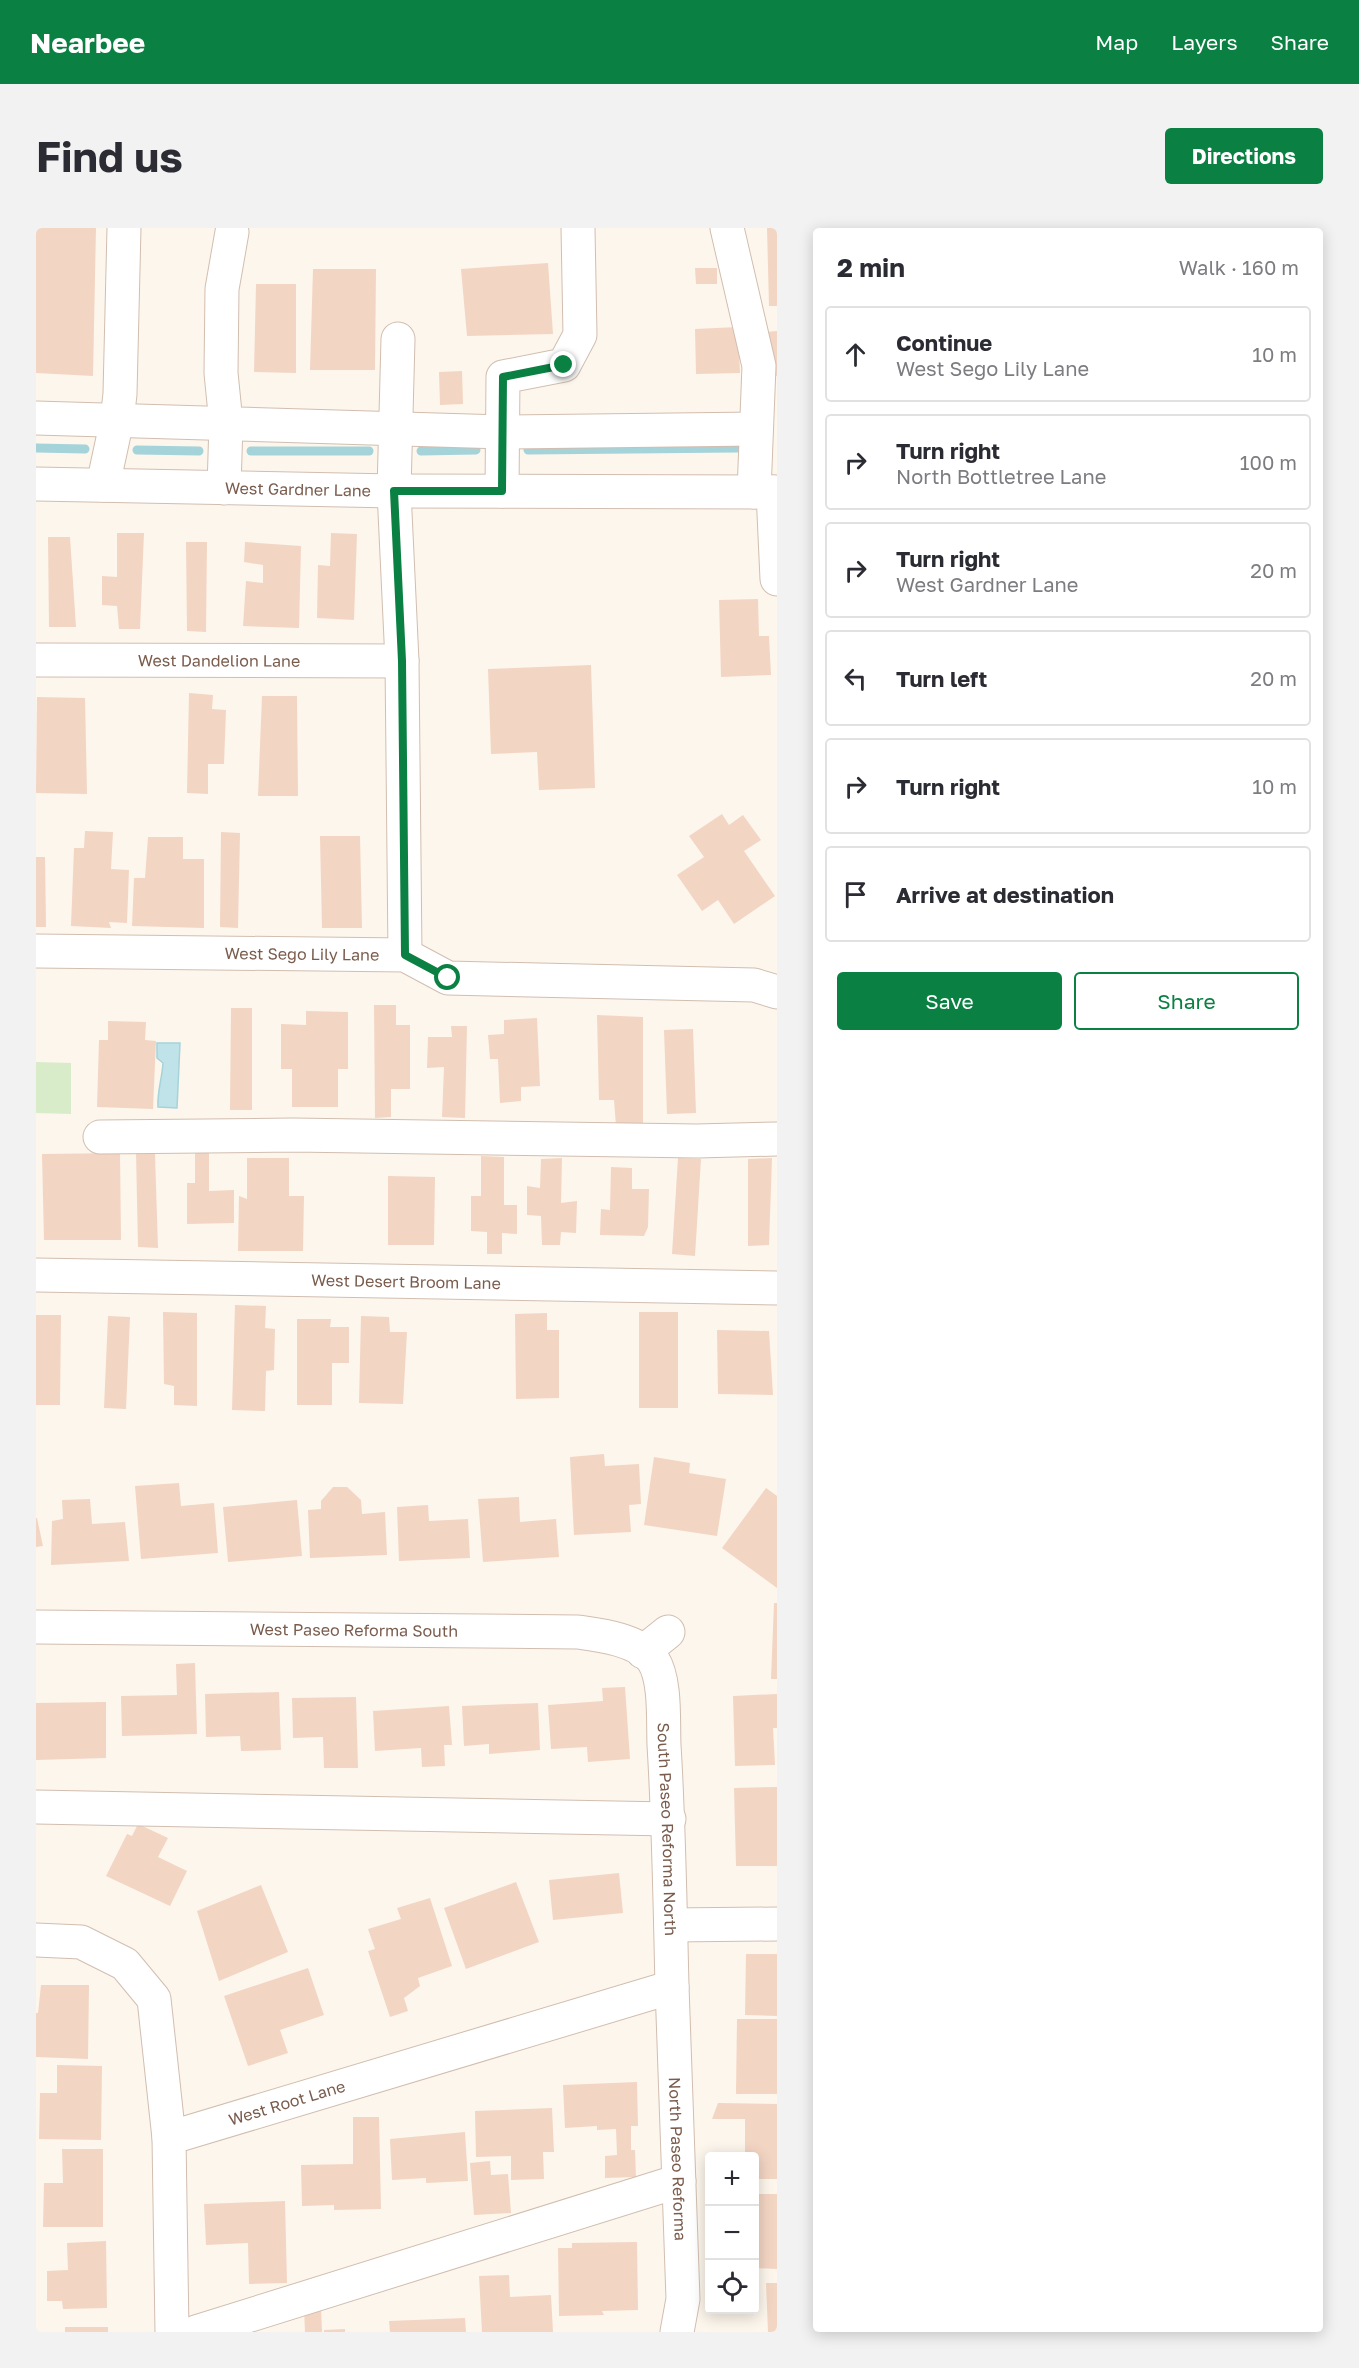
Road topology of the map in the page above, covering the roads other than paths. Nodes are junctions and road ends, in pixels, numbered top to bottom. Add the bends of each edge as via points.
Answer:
1 (124, 228) edge
2 (578, 228) edge
3 (727, 228) edge
4 (232, 232) dead end
5 (398, 339) dead end
6 (36, 418) edge
7 (117, 420) junction
8 (226, 423) junction
9 (396, 428) junction
10 (756, 429) junction
11 (503, 432) junction
12 (36, 484) edge
13 (103, 485) junction
14 (224, 488) junction
15 (394, 491) junction
16 (502, 491) junction
17 (768, 492) edge
18 (777, 579) edge
19 (36, 660) edge
20 (402, 661) junction
21 (36, 951) edge
22 (405, 955) junction
23 (777, 992) edge
24 (100, 1137) dead end
25 (777, 1139) edge
26 (36, 1275) edge
27 (777, 1288) edge
28 (36, 1627) edge
29 (668, 1632) dead end
30 (651, 1662) junction
31 (36, 1807) edge
32 (669, 1819) junction
33 (777, 1924) edge
34 (671, 1925) junction
35 (36, 1940) edge
36 (672, 1987) junction
37 (170, 2138) junction
38 (679, 2181) junction
39 (172, 2332) edge
40 (196, 2332) edge
41 (677, 2332) edge

1 - 7 street
2 - 11 street via 580,335 564,365 503,377
3 - 10 street via 759,366
4 - 8 street via 222,289 221,373
5 - 9 street
6 - 7 street
7 - 8 street
7 - 13 street
8 - 9 street
8 - 14 street
9 - 11 street
9 - 15 street
10 - 11 street
10 - 17 street
11 - 16 street
12 - 13 street, West Gardner Lane
13 - 14 street, West Gardner Lane
14 - 15 street, West Gardner Lane
15 - 16 street, West Gardner Lane
15 - 20 street
16 - 17 street, West Gardner Lane
17 - 18 street
19 - 20 street, West Dandelion Lane
20 - 22 street
21 - 22 street, West Sego Lily Lane
22 - 23 street, West Sego Lily Lane via 448,978 754,985
24 - 25 street
26 - 27 street, West Desert Broom Lane
28 - 30 street, West Paseo Reforma South via 578,1632 608,1636 632,1645
29 - 30 street
30 - 32 street, South Paseo Reforma North
31 - 32 street
32 - 34 street, South Paseo Reforma North
33 - 34 street
34 - 36 street, South Paseo Reforma North
35 - 37 street via 81,1942 125,1964 154,1999
36 - 37 street, West Root Lane
36 - 38 street, North Paseo Reforma
37 - 39 street
38 - 40 street
38 - 41 street, North Paseo Reforma via 683,2299

